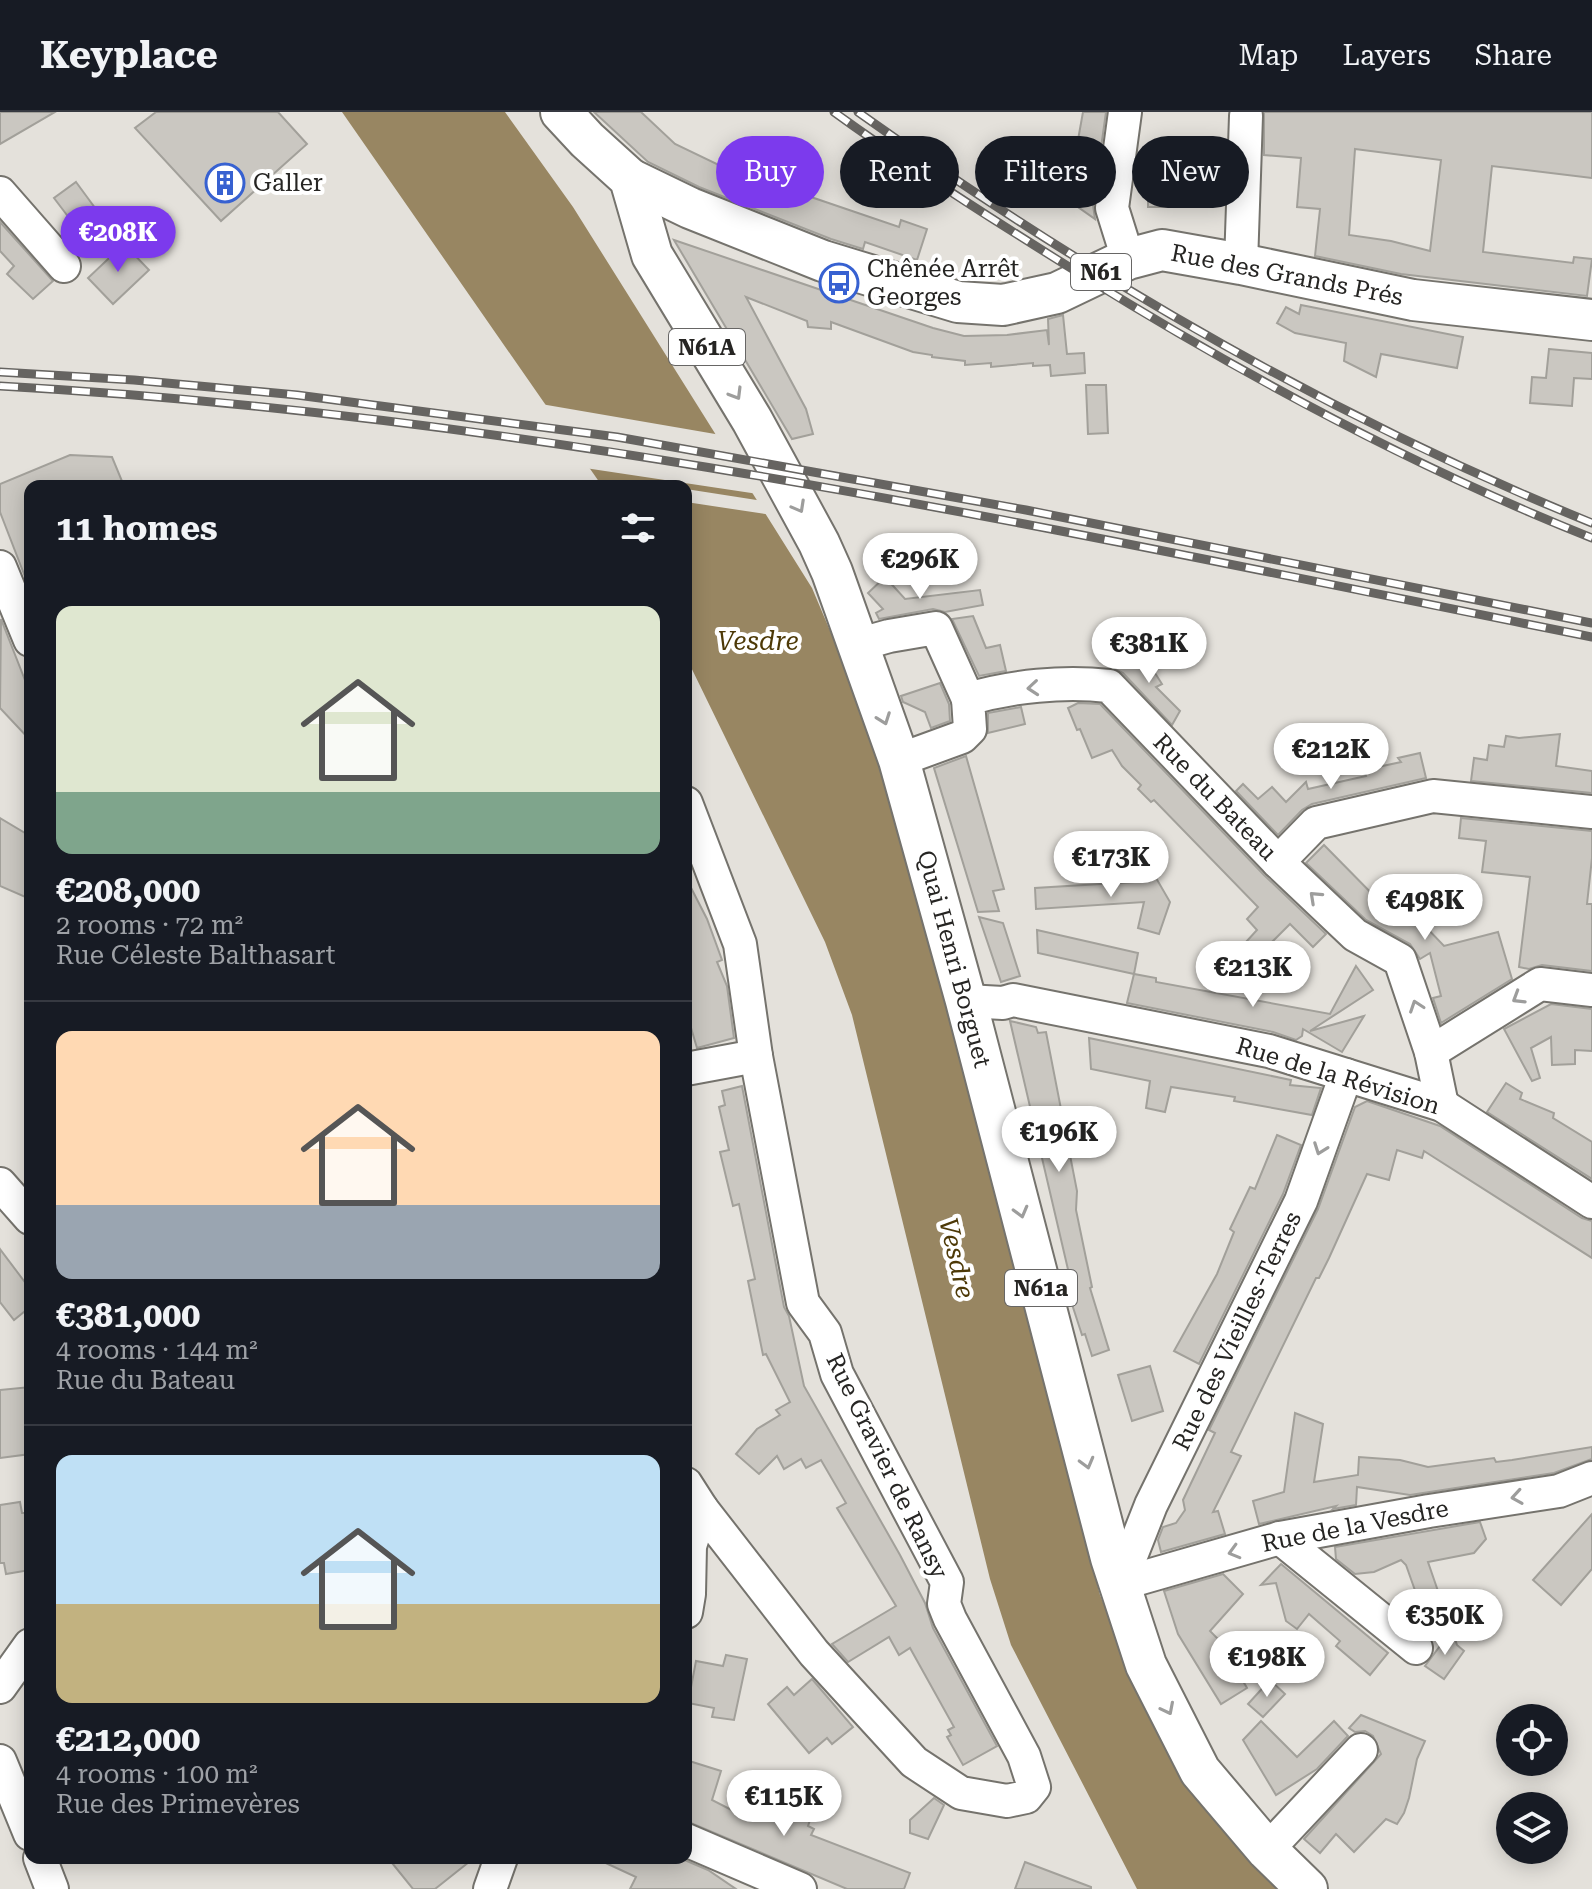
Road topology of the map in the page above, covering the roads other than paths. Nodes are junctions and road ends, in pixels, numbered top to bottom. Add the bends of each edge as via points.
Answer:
1 (561, 112) edge
2 (1125, 112) edge
3 (1246, 116) dead end
4 (630, 179) junction
5 (2, 201) edge
6 (690, 208) junction
7 (652, 255) junction
8 (1128, 259) junction
9 (1241, 264) junction
10 (64, 266) dead end
11 (1592, 320) edge
12 (762, 439) joint
13 (0, 567) edge
14 (24, 625) edge
15 (857, 645) junction
16 (968, 699) junction
17 (899, 760) junction
18 (1592, 812) edge
19 (692, 819) edge
20 (1278, 862) junction
21 (1592, 990) edge
22 (966, 1001) junction
23 (1431, 1052) junction
24 (756, 1056) junction
25 (692, 1068) edge
26 (1346, 1075) junction
27 (1442, 1105) junction
28 (0, 1184) edge
29 (1592, 1202) edge
30 (24, 1211) edge
31 (1592, 1478) edge
32 (694, 1496) edge
33 (692, 1521) edge
34 (1280, 1538) junction
35 (1120, 1584) junction
36 (1416, 1648) dead end
37 (24, 1653) edge
38 (0, 1687) edge
39 (1361, 1750) dead end
40 (0, 1761) edge
41 (24, 1819) edge
42 (692, 1843) edge
43 (1267, 1850) junction
44 (42, 1864) edge
45 (499, 1864) edge
46 (52, 1889) edge
47 (490, 1889) edge
48 (800, 1889) edge
49 (1307, 1889) edge

1 - 4 main road, N61
2 - 8 street via 1112,208
3 - 9 street
4 - 6 main road, Rue des Grands Prés / N61
4 - 7 main road, Quai Henri Borguet
5 - 10 street
6 - 7 main road via 664,226
6 - 8 main road, Rue des Grands Prés / N61 via 823,261 958,302 1003,305 1057,293
7 -> 12 main road, Quai Henri Borguet / N61A
8 - 9 main road, Rue des Grands Prés / N61 via 1162,250
9 - 11 main road, Rue des Grands Prés / N61 via 1413,300
12 -> 15 main road, Quai Henri Borguet / N61a via 819,543
13 - 14 street
15 - 16 street via 936,628
15 -> 17 main road, Quai Henri Borguet / N61a
16 - 17 street via 970,729 962,737
20 -> 16 street, Rue du Bateau via 1109,686 1067,684
17 - 22 main road, Quai Henri Borguet / N61a
18 - 20 street via 1433,796 1316,823
19 - 24 street, Rue Gravier de Ransy via 740,944
23 -> 20 street, Rue du Bateau via 1400,960 1355,935
21 -> 23 street via 1540,984
22 - 26 street, Rue de la Révision via 1013,1000 1269,1051
22 -> 35 main road, Quai Henri Borguet / N61a
23 - 27 street
24 - 25 street
24 - 32 street, Rue Gravier de Ransy via 803,1303 825,1333 837,1374 947,1582 944,1604 950,1619 1024,1756 1034,1787 1026,1797 1007,1801 961,1793 914,1762 814,1653
26 - 27 street, Rue de la Révision
26 -> 35 street, Rue des Vieilles-Terres via 1301,1201 1151,1505
27 - 29 street, Rue de la Révision
28 - 30 street
31 -> 34 street, Rue de la Vesdre via 1559,1491
32 - 33 street
34 -> 35 street, Rue de la Vesdre
34 - 36 street
35 -> 43 main road, Quai Henri Borguet / N61a via 1146,1665 1200,1771
37 - 38 street
39 - 43 street
40 - 41 street
42 - 48 street
43 - 49 main road, Quai Henri Borguet / N61a
44 - 46 street
45 - 47 street

